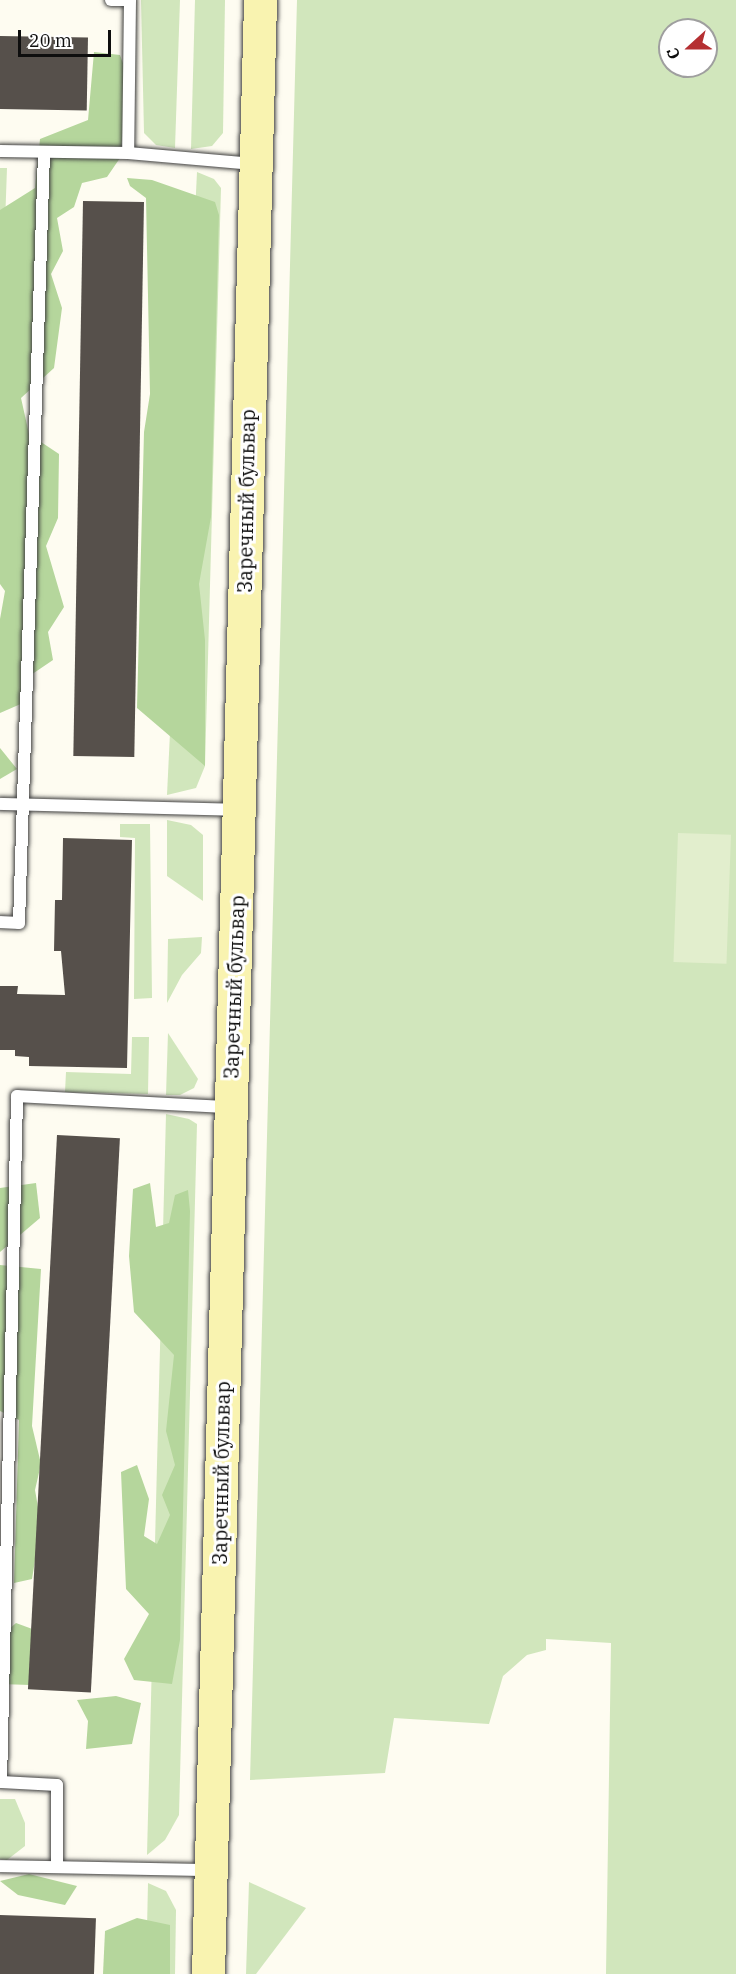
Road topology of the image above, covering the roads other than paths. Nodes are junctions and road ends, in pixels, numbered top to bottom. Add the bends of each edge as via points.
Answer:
1 (111, 0) edge
2 (260, 0) edge
3 (0, 151) edge
4 (44, 152) junction
5 (128, 153) junction
6 (255, 164) junction
7 (0, 804) edge
8 (22, 805) junction
9 (239, 810) junction
10 (0, 922) edge
11 (231, 1107) junction
12 (1, 1782) edge
13 (0, 1866) edge
14 (57, 1866) junction
15 (211, 1870) junction
16 (208, 1974) edge

1 - 5 lane via 130,0
2 - 6 street, Заречный бульвар
3 - 4 lane
4 - 5 lane
4 - 8 lane
5 - 6 lane
6 - 9 street, Заречный бульвар
7 - 8 lane
8 - 9 lane
8 - 10 lane via 19,923
9 - 11 street, Заречный бульвар
11 - 12 lane via 17,1096
11 - 15 street, Заречный бульвар
12 - 14 lane via 57,1785
13 - 14 lane
14 - 15 lane
15 - 16 street, Заречный бульвар

